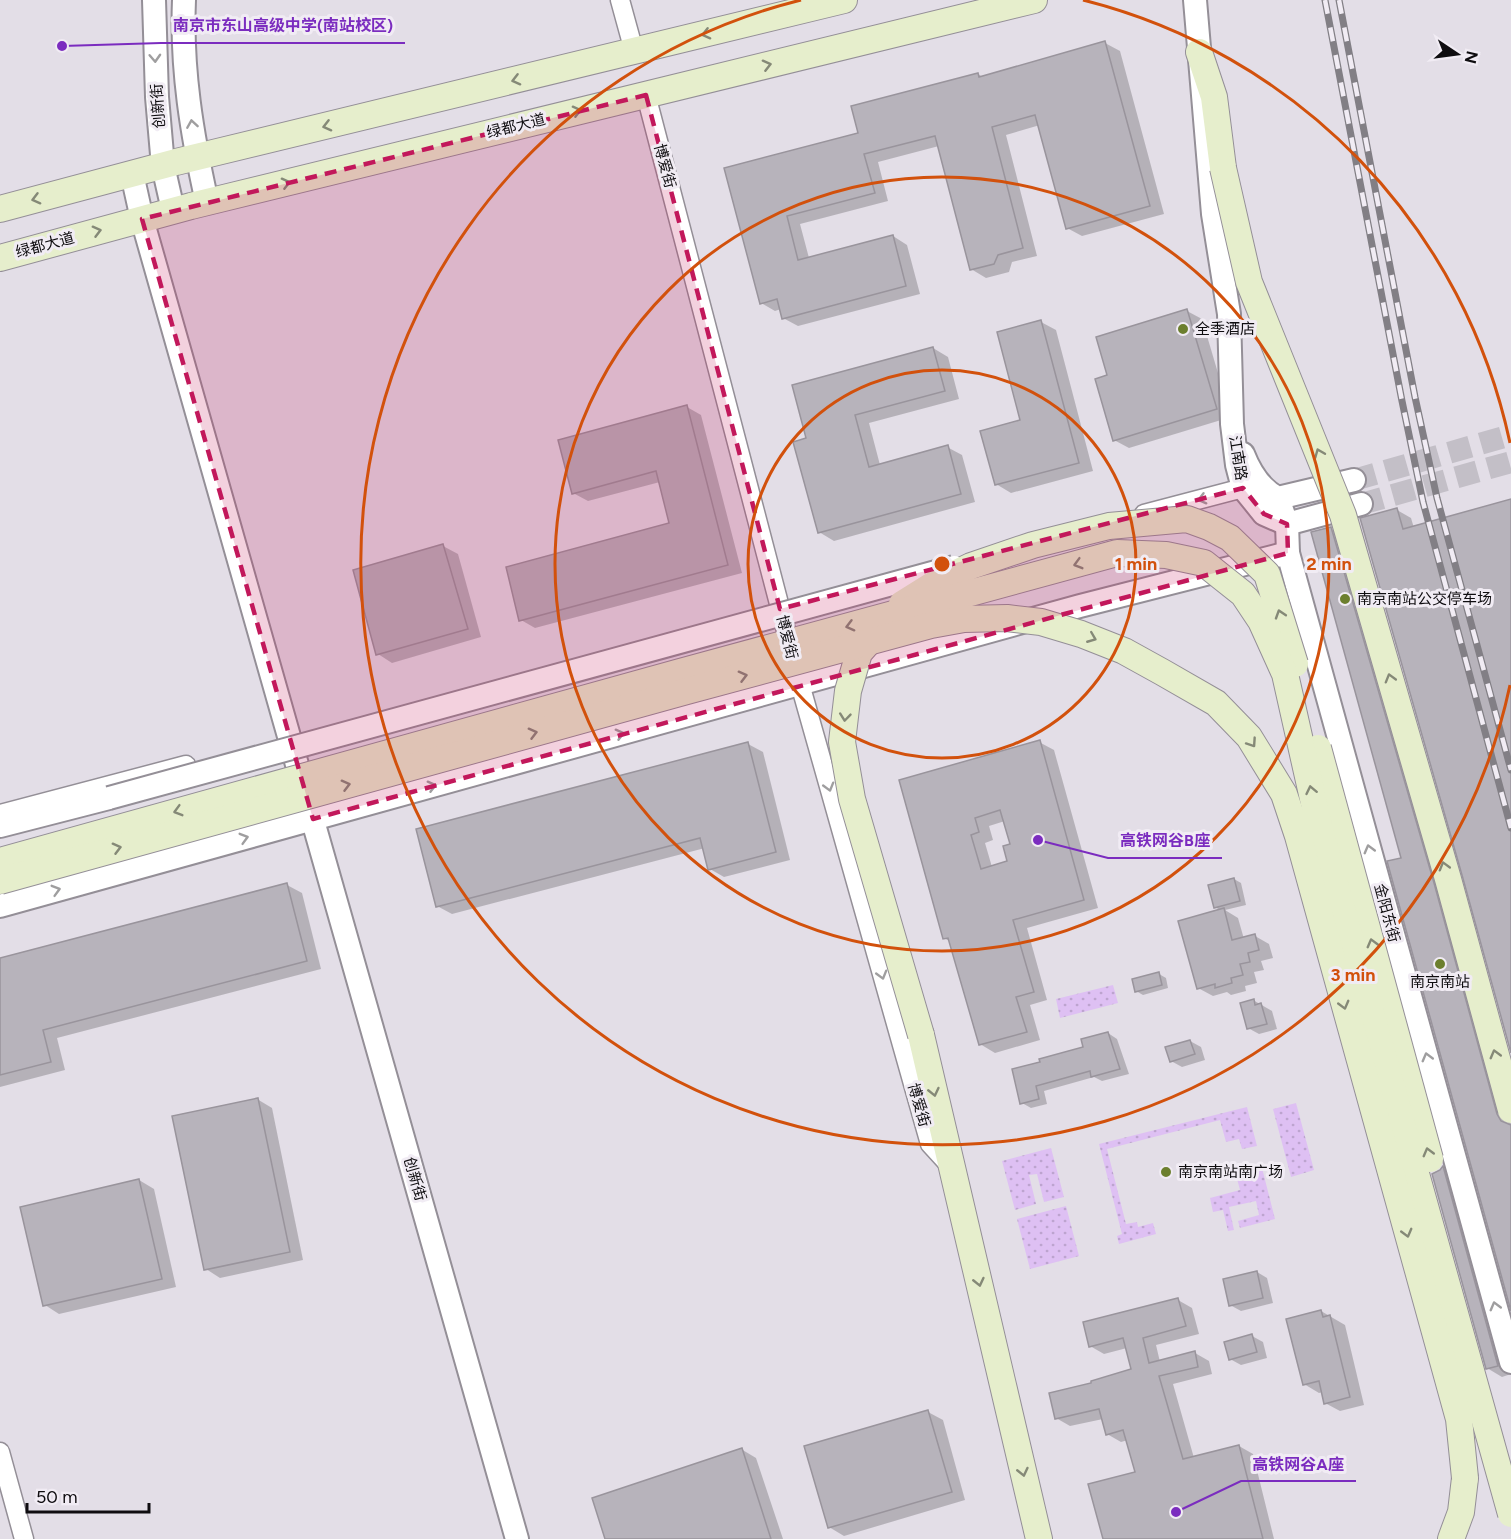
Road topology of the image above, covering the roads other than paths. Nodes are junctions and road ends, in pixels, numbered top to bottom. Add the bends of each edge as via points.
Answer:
1 (154, 0) edge
2 (184, 0) edge
3 (620, 0) edge
4 (844, 0) edge
5 (1034, 0) edge
6 (1195, 0) edge
7 (634, 51) junction
8 (1199, 52) junction
9 (646, 95) junction
10 (197, 157) junction
11 (163, 166) junction
12 (132, 174) junction
13 (207, 202) junction
14 (0, 209) edge
15 (173, 210) junction
16 (142, 219) junction
17 (0, 258) edge
18 (1354, 480) tunnel mouth
19 (1249, 483) junction
20 (1278, 498) junction
21 (1361, 504) tunnel mouth
22 (1287, 524) junction
23 (1034, 545) junction
24 (1288, 553) junction
25 (780, 609) junction
26 (800, 684) junction
27 (290, 738) junction
28 (0, 814) edge
29 (314, 819) junction
30 (0, 826) edge
31 (0, 861) edge
32 (0, 881) edge
33 (0, 906) edge
34 (1511, 1110) edge
35 (952, 1168) junction
36 (1511, 1362) edge
37 (1511, 1451) edge
38 (0, 1452) edge
39 (1465, 1478) junction
40 (1511, 1514) edge
41 (24, 1539) edge
42 (518, 1539) edge
43 (1039, 1539) edge
44 (1451, 1539) edge
45 (1463, 1539) edge

1 -> 11 street, 创新街
10 -> 2 street, 创新街 via 184,65
3 - 7 street
4 -> 7 main road
9 -> 5 main road, 绿都大道
6 - 8 street, 江南路
7 -> 10 main road
8 - 19 street, 江南路 via 1213,214 1229,314 1236,465
34 -> 8 main road, bridge via 1343,515 1249,282 1223,168 1214,98
13 -> 9 main road, 绿都大道
9 - 25 street, 博爱街
10 - 11 main road
10 - 13 street, 创新街
11 - 12 main road
11 - 15 street, 创新街
12 -> 14 main road
12 - 16 street, 创新街
13 - 15 main road, 绿都大道
15 - 16 main road, 绿都大道
17 -> 16 main road, 绿都大道
16 - 27 street, 创新街
18 - 20 street
19 - 20 street, 江南路
19 - 22 street, 江南路 via 1264,514
19 -> 25 street
20 - 22 street, 金阳东街
21 - 22 street
22 - 24 street, 金阳东街
23 - 30 street, bridge
23 -> 35 main road, 博爱街, bridge via 971,566 902,604 859,653 848,691 842,742 852,799 921,1035
37 -> 23 main road, 博爱街, bridge via 1267,574 1230,538 1187,519 1109,526
24 - 26 street
36 -> 24 street, 金阳东街
25 - 26 street, 博爱街
25 - 27 street
29 -> 26 street
26 -> 35 street, 博爱街 via 930,1144
27 - 28 street
27 - 29 street, 创新街
33 -> 29 street
29 - 42 street, 创新街
40 -> 31 main road, bridge via 1320,830 1285,674 1261,621 1243,594 1204,563 1166,555 1117,553
32 -> 39 main road, bridge via 932,625 964,619 1041,622 1124,651 1216,703 1249,737 1284,794 1459,1419
35 -> 43 main road, 博爱街
38 - 41 street
39 - 44 main road via 1461,1512
39 - 45 main road via 1471,1500

